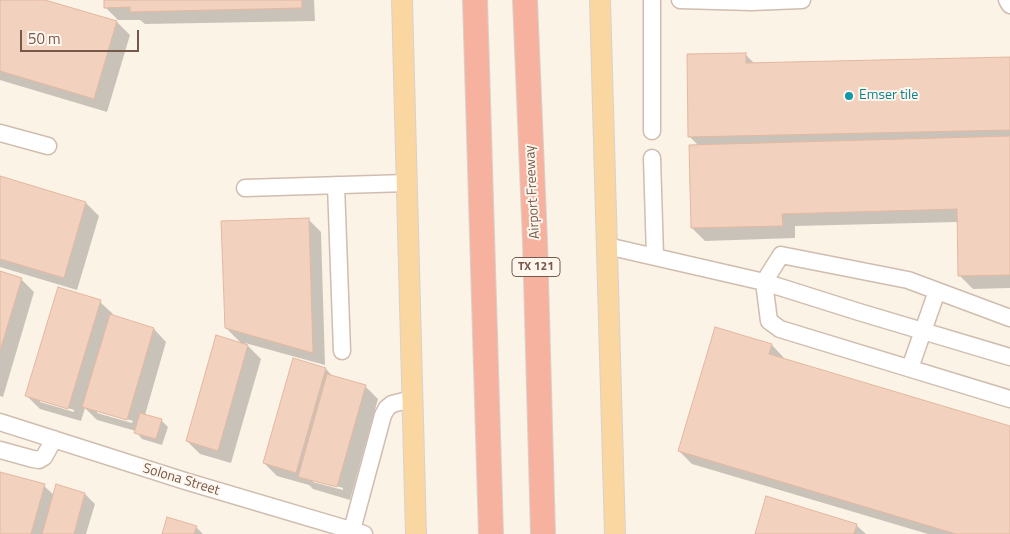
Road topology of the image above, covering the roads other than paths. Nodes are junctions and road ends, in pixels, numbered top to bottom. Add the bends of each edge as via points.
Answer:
1 (402, 0) edge
2 (465, 0) edge
3 (475, 0) edge
4 (525, 0) edge
5 (600, 0) edge
6 (652, 0) edge
7 (680, 0) edge
8 (802, 0) edge
9 (1007, 0) edge
10 (1010, 5) edge
11 (476, 28) junction
12 (652, 131) dead end
13 (0, 133) edge
14 (48, 146) dead end
15 (652, 158) dead end
16 (407, 183) junction
17 (336, 185) junction
18 (245, 188) dead end
19 (607, 246) junction
20 (655, 256) junction
21 (764, 282) junction
22 (937, 291) junction
23 (1010, 318) edge
24 (922, 331) junction
25 (342, 351) dead end
26 (1010, 357) edge
27 (910, 368) junction
28 (412, 399) junction
29 (1010, 399) edge
30 (0, 422) edge
31 (54, 440) junction
32 (0, 450) edge
33 (358, 532) edge
34 (416, 534) edge
35 (491, 534) edge
36 (543, 534) edge
37 (615, 534) edge

1 - 16 main road
2 - 11 highway
3 - 11 highway
4 - 36 highway, Airport Freeway / TX 121 via 536,242
5 - 19 main road
6 - 12 street
7 - 8 street
9 - 10 street
11 - 35 highway
13 - 14 street
15 - 20 street
16 - 17 street
16 - 28 main road
17 - 18 street
17 - 25 street
19 - 20 street
19 - 37 main road
20 - 21 street
21 - 22 street via 781,255 908,280
21 - 24 street
21 - 27 street via 769,321 780,329
22 - 23 street
22 - 24 street
24 - 26 street
24 - 27 street
27 - 29 street
28 - 33 street via 392,404 383,415
28 - 34 main road
30 - 31 street, Solona Street
31 - 32 street via 39,460
31 - 33 street, Solona Street

